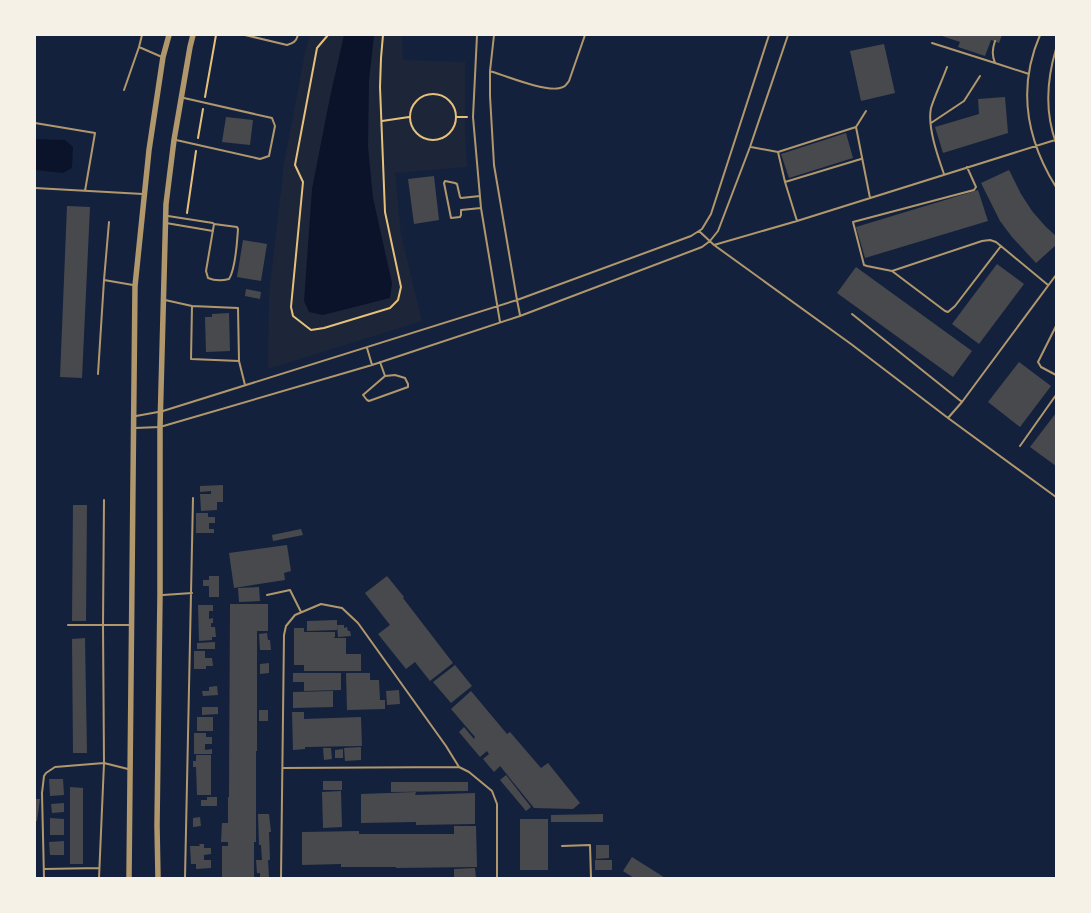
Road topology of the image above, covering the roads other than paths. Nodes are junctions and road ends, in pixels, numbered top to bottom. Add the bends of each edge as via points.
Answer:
1 (142, 35) edge
2 (169, 35) edge
3 (193, 35) edge
4 (245, 35) edge
5 (298, 35) edge
6 (477, 35) edge
7 (494, 35) edge
8 (585, 35) edge
9 (769, 35) edge
10 (788, 35) edge
11 (1040, 35) edge
12 (996, 41) dead end
13 (932, 43) dead end
14 (139, 47) junction
15 (1056, 49) edge
16 (164, 57) junction
17 (995, 64) junction
18 (947, 67) dead end
19 (490, 71) junction
20 (1029, 74) junction
21 (980, 76) dead end
22 (124, 90) dead end
23 (182, 98) junction
24 (866, 111) dead end
25 (35, 122) edge
26 (930, 122) junction
27 (856, 127) junction
28 (174, 140) junction
29 (1055, 142) edge
30 (1035, 146) junction
31 (750, 147) junction
32 (778, 152) junction
33 (862, 159) junction
34 (967, 167) junction
35 (944, 174) junction
36 (785, 182) junction
37 (1056, 187) edge
38 (35, 188) edge
39 (85, 191) junction
40 (144, 194) junction
41 (480, 196) junction
42 (870, 198) junction
43 (481, 208) junction
44 (166, 216) junction
45 (797, 221) junction
46 (110, 222) dead end
47 (165, 223) junction
48 (214, 224) junction
49 (213, 231) junction
50 (698, 231) junction
51 (710, 241) junction
52 (714, 245) junction
53 (1001, 246) junction
54 (892, 271) junction
55 (1056, 275) edge
56 (104, 280) junction
57 (1048, 285) junction
58 (135, 286) junction
59 (163, 300) junction
60 (517, 300) junction
61 (192, 306) junction
62 (497, 306) junction
63 (852, 314) dead end
64 (520, 316) junction
65 (500, 322) junction
66 (1056, 326) edge
67 (367, 347) junction
68 (239, 361) junction
69 (380, 362) junction
70 (372, 365) junction
71 (98, 374) dead end
72 (1056, 375) edge
73 (385, 376) junction
74 (245, 385) junction
75 (1056, 395) edge
76 (962, 402) junction
77 (160, 412) junction
78 (134, 416) junction
79 (948, 418) junction
80 (160, 427) junction
81 (133, 428) junction
82 (1020, 446) dead end
83 (1056, 497) edge
84 (193, 498) dead end
85 (104, 500) dead end
86 (192, 593) junction
87 (160, 595) junction
88 (267, 595) dead end
89 (301, 612) junction
90 (68, 625) dead end
91 (103, 625) junction
92 (132, 625) junction
93 (104, 763) junction
94 (460, 767) junction
95 (283, 768) junction
96 (130, 769) junction
97 (562, 846) dead end
98 (100, 868) junction
99 (44, 869) junction
100 (44, 878) edge
101 (99, 878) edge
102 (129, 878) edge
103 (158, 878) edge
104 (185, 878) edge
105 (281, 878) edge
106 (497, 878) edge
107 (591, 878) edge

1 - 14 lane
2 - 16 street
3 - 23 street
4 - 5 lane via 286,45 293,43
6 - 41 lane via 473,117
7 - 19 lane
8 - 19 lane via 569,81 559,88 541,87
9 - 50 lane via 711,214
10 - 31 lane
11 - 20 lane
12 - 17 lane via 992,50
13 - 17 lane
14 - 16 lane
14 - 22 lane
15 - 29 lane via 1048,90
16 - 40 street
17 - 20 lane
18 - 26 lane via 931,110
19 - 60 lane via 494,165
20 - 30 lane via 1027,98
21 - 26 lane via 964,100
23 - 28 street
23 - 28 lane via 272,118 275,126 269,156 260,159
24 - 27 lane
25 - 39 lane via 95,133
26 - 35 lane
27 - 32 lane
27 - 33 lane
28 - 44 street
29 - 30 lane
30 - 34 lane
30 - 37 lane
31 - 32 lane
31 - 51 lane via 718,231
32 - 36 lane
33 - 36 lane
33 - 42 lane
34 - 35 lane
34 - 54 lane via 976,187 974,190 853,222 865,266
35 - 42 lane
36 - 45 lane
38 - 39 lane
39 - 40 lane
40 - 58 street
41 - 43 lane
41 - 43 lane via 461,198 457,184 444,183 451,218 460,217 460,210
42 - 45 lane
43 - 62 lane
44 - 47 street
44 - 48 lane
45 - 52 lane
46 - 56 lane
47 - 49 lane
47 - 59 street
48 - 49 lane
48 - 49 lane via 238,229 231,274 221,281 208,278 206,271
50 - 51 lane
50 - 60 lane
51 - 52 lane
51 - 64 lane via 702,247
52 - 79 lane
53 - 54 lane via 990,240 982,241
53 - 54 lane via 948,312
53 - 57 lane
55 - 57 lane
56 - 58 lane
56 - 71 lane
57 - 76 lane
58 - 78 street
59 - 61 lane
59 - 77 street
60 - 62 lane
60 - 64 lane
61 - 68 lane via 238,308
61 - 68 lane via 191,359
62 - 65 lane
62 - 67 lane
63 - 76 lane
64 - 65 lane
65 - 69 lane
66 - 72 lane via 1038,362
67 - 70 lane
67 - 74 lane
68 - 74 lane
69 - 70 lane
69 - 73 lane
70 - 80 lane
73 - 73 lane via 405,378 408,387 367,400 363,395
74 - 77 lane
75 - 82 lane
76 - 79 lane
77 - 78 lane
77 - 80 street
78 - 81 street
79 - 83 lane
80 - 81 lane
80 - 87 street
81 - 92 street
84 - 86 lane
85 - 91 lane
86 - 87 lane
86 - 104 lane
87 - 103 street
88 - 89 lane via 290,590
89 - 94 lane via 323,604 345,609
89 - 95 lane via 288,623 283,638
90 - 91 lane
91 - 92 lane
91 - 93 lane
92 - 96 street
93 - 96 lane
93 - 98 lane
93 - 99 lane via 55,767 45,774 42,800
94 - 95 lane
94 - 106 lane via 491,790 497,804
95 - 105 lane
96 - 102 street
97 - 107 lane via 590,845
98 - 99 lane
98 - 101 lane
99 - 100 lane

